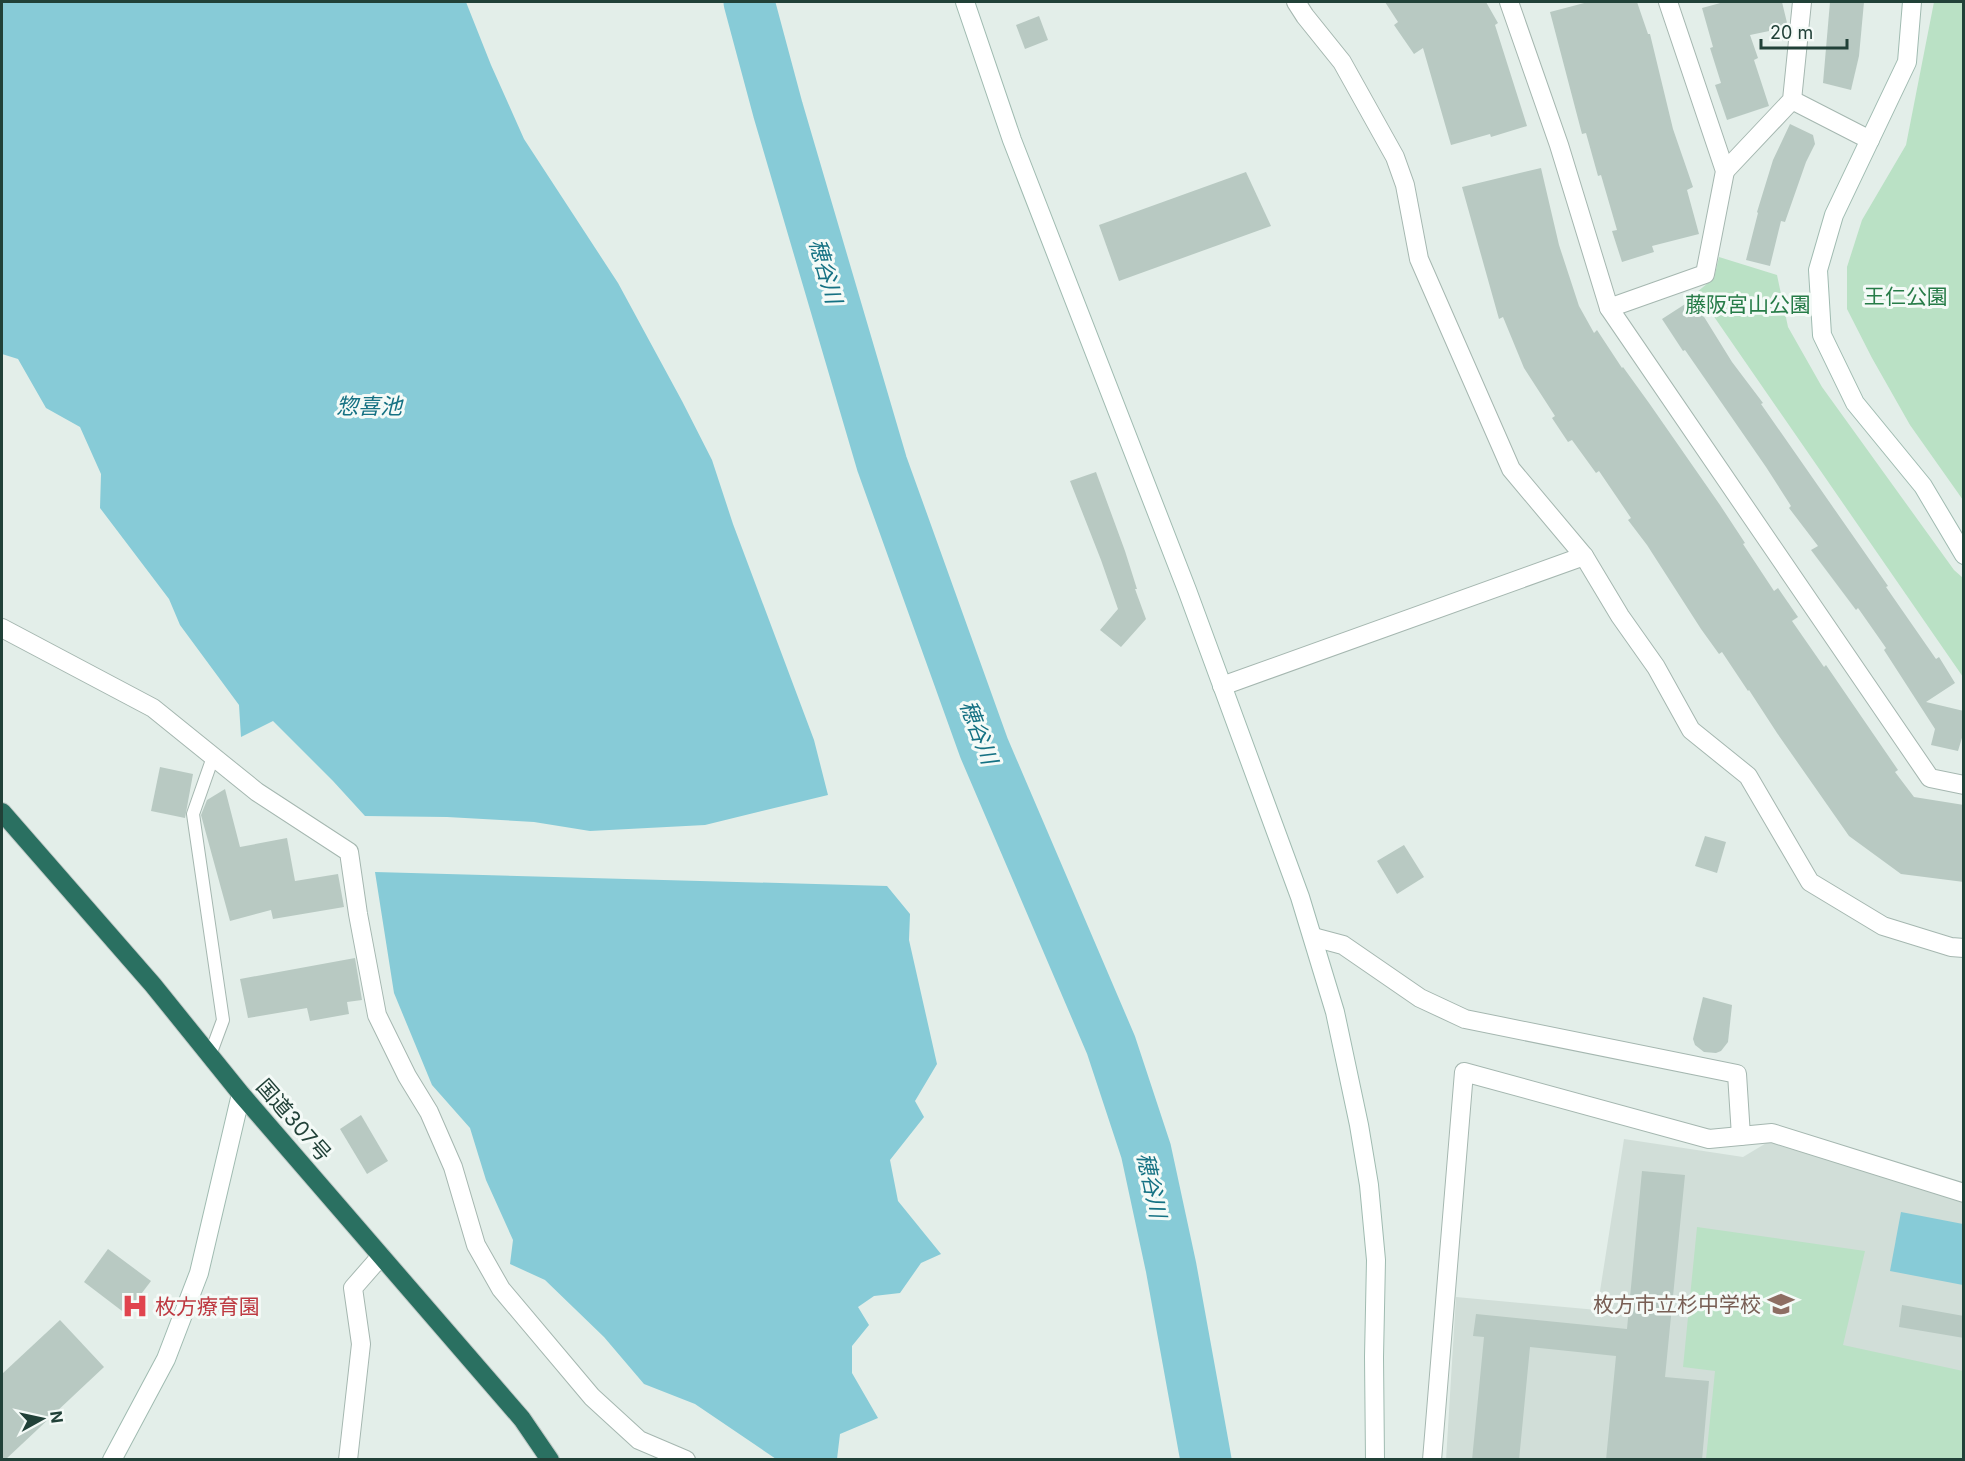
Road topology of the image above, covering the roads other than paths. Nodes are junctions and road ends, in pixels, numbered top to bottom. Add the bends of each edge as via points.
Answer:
1 (965, 2) edge
2 (1296, 2) edge
3 (1512, 2) edge
4 (1668, 2) edge
5 (1802, 2) edge
6 (1912, 2) edge
7 (1792, 100) junction
8 (1870, 140) junction
9 (1725, 171) junction
10 (1609, 308) junction
11 (1964, 555) edge
12 (1584, 556) junction
13 (2, 628) edge
14 (1222, 686) junction
15 (213, 757) junction
16 (1964, 784) edge
17 (2, 812) edge
18 (1313, 937) junction
19 (1964, 948) edge
20 (210, 1055) junction
21 (241, 1094) junction
22 (1741, 1137) junction
23 (1964, 1193) edge
24 (381, 1256) junction
25 (112, 1460) edge
26 (348, 1460) edge
27 (549, 1460) edge
28 (686, 1460) edge
29 (1375, 1460) edge
30 (1432, 1460) edge

1 - 14 street via 1012,140
2 - 12 street via 1342,62 1395,157 1405,184 1419,259 1511,469
3 - 10 street
4 - 9 street
5 - 7 street
6 - 8 street via 1907,62
7 - 8 street
7 - 9 street
8 - 11 street via 1834,215 1818,270 1822,335 1855,403 1923,486
9 - 10 street via 1705,274
10 - 16 street via 1930,778
12 - 14 street
12 - 19 street via 1656,667 1691,730 1748,776 1810,882 1883,926
13 - 15 street via 153,708
14 - 18 street
15 - 20 lane via 193,814 223,1020
15 - 28 street via 257,792 349,852 377,1015 429,1112 453,1167 476,1245 501,1289 592,1396 639,1440
17 - 20 highway, 国道307号
18 - 22 street via 1343,945 1420,999 1465,1018 1737,1074
18 - 29 street via 1335,1012 1369,1185 1376,1260
20 - 21 highway, 国道307号
21 - 24 highway, 国道307号
21 - 25 street via 199,1273 166,1359
22 - 23 street via 1772,1133
22 - 30 street via 1709,1139 1464,1072
24 - 26 street via 353,1288 361,1344
24 - 27 highway, 国道307号 via 522,1419

